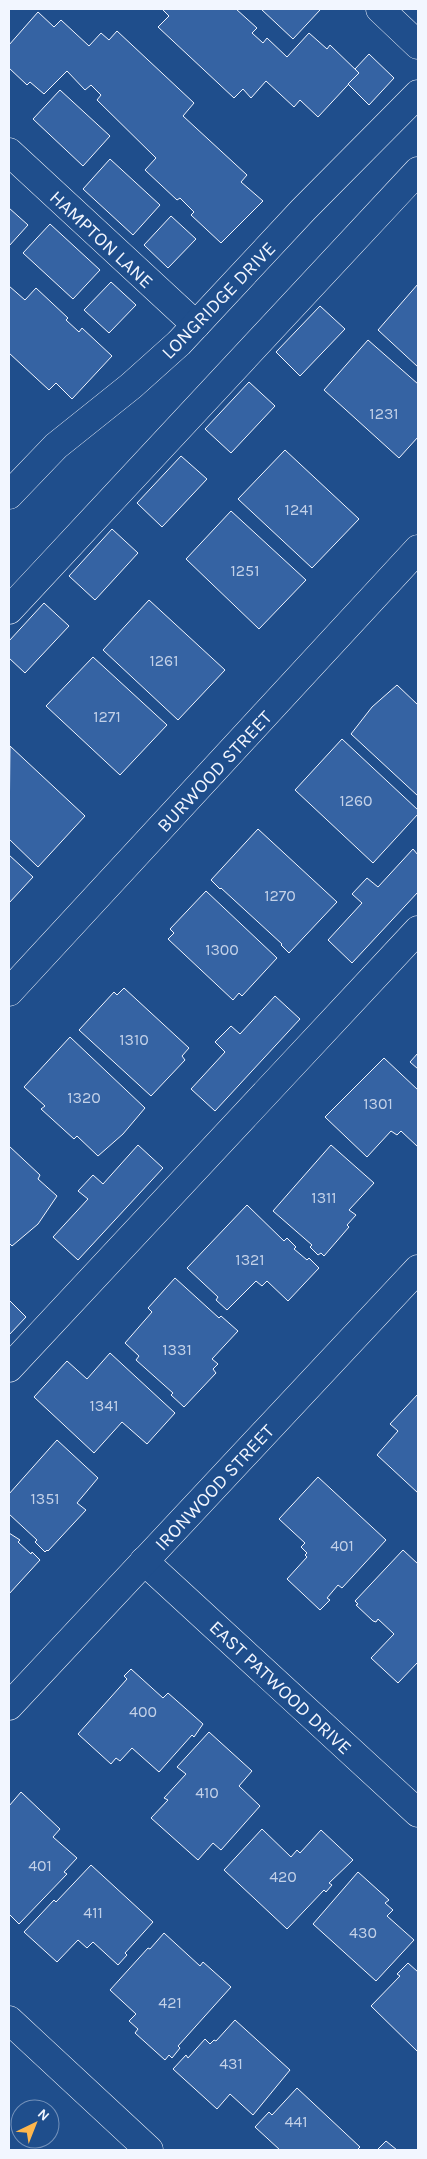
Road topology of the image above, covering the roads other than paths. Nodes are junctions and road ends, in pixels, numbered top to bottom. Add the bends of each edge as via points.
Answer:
1 (380, 9) edge
2 (418, 45) edge
3 (418, 94) edge
4 (9, 152) edge
5 (418, 171) edge
6 (196, 326) junction
7 (9, 495) edge
8 (418, 549) edge
9 (9, 610) edge
10 (418, 930) edge
11 (9, 992) edge
12 (418, 1269) edge
13 (9, 1368) edge
14 (144, 1562) junction
15 (9, 1706) edge
16 (418, 1812) edge
17 (9, 2020) edge
18 (149, 2150) edge

1 - 2 street
3 - 6 street, LONGRIDGE DRIVE via 303,210
4 - 6 street, HAMPTON LANE
5 - 9 street
6 - 7 street, LONGRIDGE DRIVE via 152,368 56,446
8 - 11 street, BURWOOD STREET
10 - 13 street
12 - 14 street, IRONWOOD STREET
14 - 15 street, IRONWOOD STREET
14 - 16 street, EAST PATWOOD DRIVE
17 - 18 street

